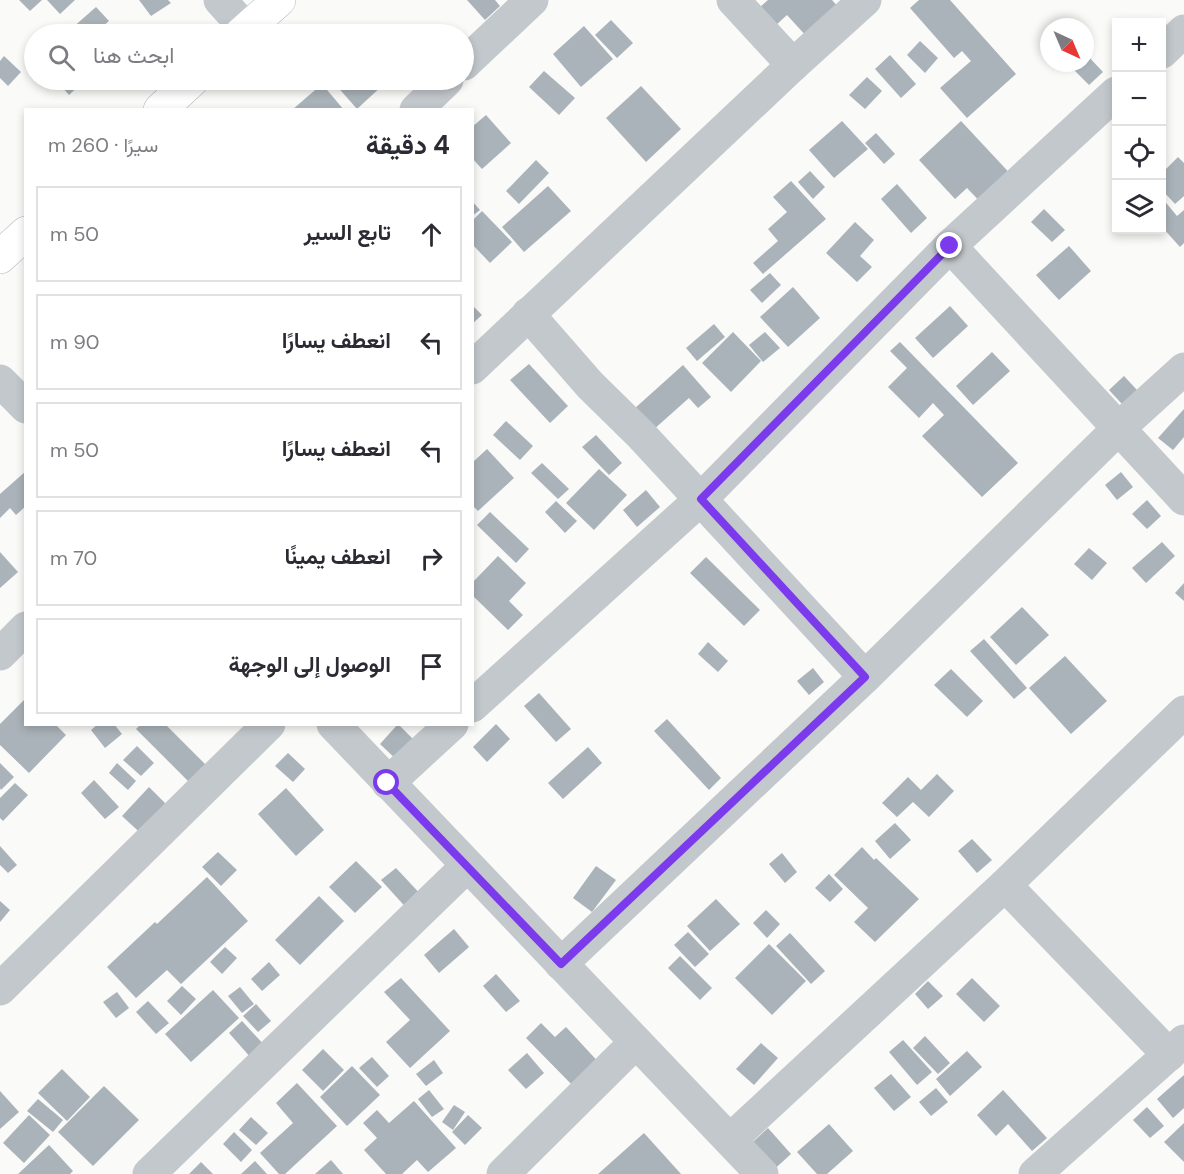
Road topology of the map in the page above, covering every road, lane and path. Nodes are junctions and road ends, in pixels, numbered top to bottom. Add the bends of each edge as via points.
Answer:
1 (220, 0) edge
2 (279, 0) edge
3 (733, 0) edge
4 (865, 0) edge
5 (529, 1) edge
6 (238, 24) edge
7 (253, 24) edge
8 (1184, 31) edge
9 (1166, 47) edge
10 (474, 54) edge
11 (793, 65) junction
12 (181, 90) edge
13 (437, 90) edge
14 (1112, 97) edge
15 (162, 108) edge
16 (418, 108) edge
17 (24, 235) edge
18 (950, 246) junction
19 (0, 257) edge
20 (528, 314) junction
21 (474, 366) edge
22 (1184, 369) edge
23 (0, 381) edge
24 (24, 405) edge
25 (1119, 428) junction
26 (701, 499) junction
27 (1184, 499) edge
28 (24, 630) edge
29 (0, 654) edge
30 (865, 677) junction
31 (474, 704) edge
32 (1184, 712) edge
33 (267, 726) edge
34 (335, 726) edge
35 (450, 726) edge
36 (387, 783) junction
37 (467, 866) junction
38 (1005, 885) junction
39 (561, 964) junction
40 (0, 989) edge
41 (636, 1042) junction
42 (1176, 1048) edge
43 (730, 1140) junction
44 (160, 1170) edge
45 (503, 1174) edge
46 (762, 1174) edge
47 (1035, 1174) edge

1 - 6 street
2 - 7 street
3 - 11 street
4 - 11 street
5 - 10 street
8 - 9 street
11 - 20 street
12 - 15 street
13 - 16 street
14 - 18 street
17 - 19 street
18 - 25 street
18 - 26 street
20 - 21 street
20 - 26 street via 590,385
22 - 25 street
23 - 24 street
25 - 27 street
25 - 30 street
26 - 30 street
26 - 31 street
28 - 29 street
30 - 39 street
32 - 38 street
33 - 40 street
34 - 36 street
35 - 36 street
36 - 37 street
37 - 39 street
37 - 44 street
38 - 42 street
38 - 43 street
39 - 41 street
41 - 43 street
41 - 45 street
42 - 47 street
43 - 46 street

